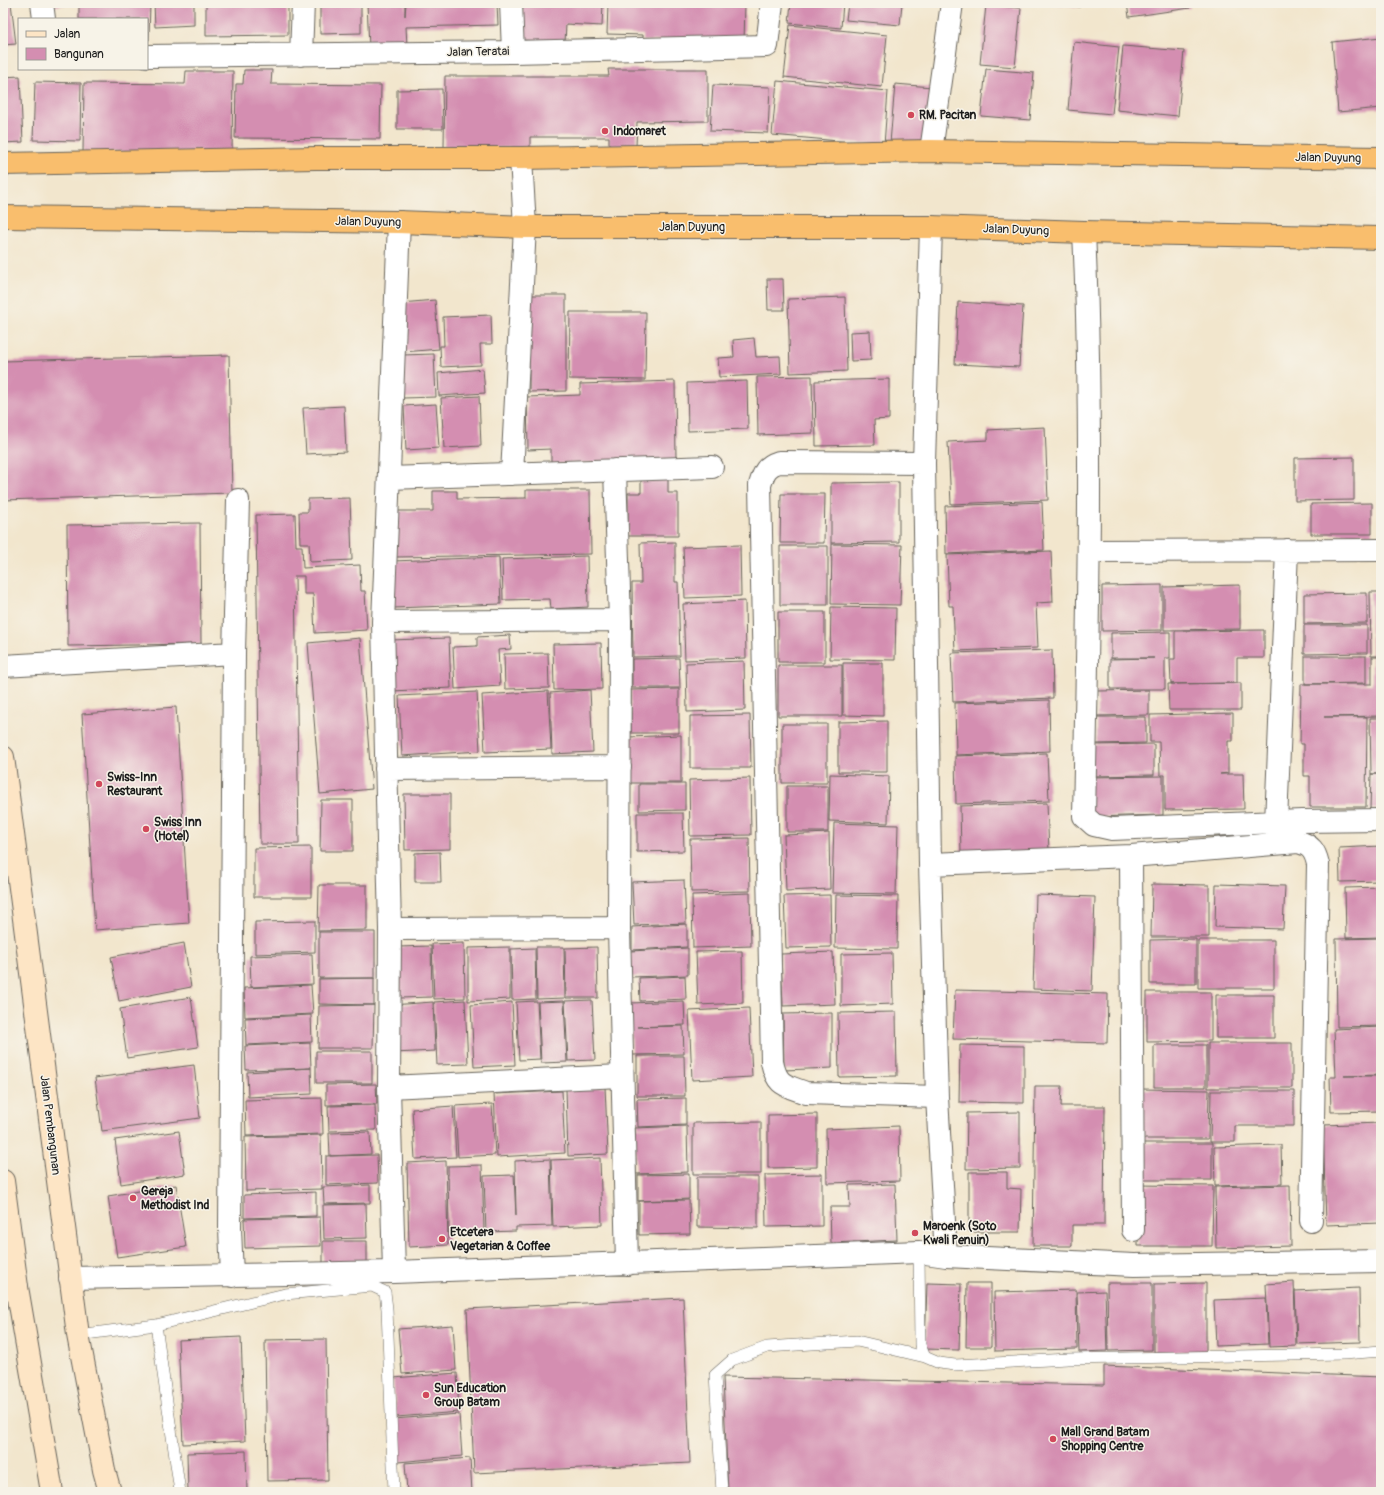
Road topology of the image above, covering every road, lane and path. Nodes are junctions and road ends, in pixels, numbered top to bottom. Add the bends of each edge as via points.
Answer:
1 (42, 3) edge
2 (303, 3) edge
3 (511, 3) edge
4 (772, 3) edge
5 (952, 3) edge
6 (44, 18) edge
7 (512, 52) junction
8 (301, 55) junction
9 (148, 56) edge
10 (931, 151) junction
11 (521, 158) junction
12 (1381, 158) edge
13 (3, 164) edge
14 (3, 217) edge
15 (399, 222) junction
16 (525, 227) junction
17 (931, 227) junction
18 (1084, 232) junction
19 (1381, 238) edge
20 (924, 463) junction
21 (712, 467) dead end
22 (615, 470) junction
23 (512, 474) junction
24 (389, 478) junction
25 (238, 500) dead end
26 (1287, 550) junction
27 (1381, 550) edge
28 (1089, 551) junction
29 (620, 620) junction
30 (383, 622) junction
31 (234, 653) junction
32 (3, 666) edge
33 (3, 757) edge
34 (620, 767) junction
35 (386, 769) junction
36 (1381, 820) edge
37 (1276, 823) junction
38 (1131, 856) junction
39 (930, 864) junction
40 (619, 928) junction
41 (390, 929) junction
42 (621, 1076) junction
43 (389, 1087) junction
44 (937, 1097) junction
45 (3, 1181) edge
46 (1311, 1221) dead end
47 (1133, 1230) dead end
48 (919, 1252) junction
49 (946, 1256) junction
50 (1381, 1261) edge
51 (628, 1264) junction
52 (394, 1272) junction
53 (232, 1276) junction
54 (70, 1278) junction
55 (10, 1288) edge
56 (156, 1325) junction
57 (78, 1335) junction
58 (1381, 1351) edge
59 (925, 1357) junction
60 (52, 1492) edge
61 (110, 1492) edge
62 (180, 1492) edge
63 (394, 1492) edge
64 (722, 1492) edge

1 - 6 street
2 - 8 street
3 - 7 street
4 - 7 street, Jalan Teratai via 767,46
5 - 10 street
7 - 8 street, Jalan Teratai
8 - 9 street, Jalan Teratai
10 - 11 highway, Jalan Duyung
10 - 12 highway, Jalan Duyung
11 - 13 highway, Jalan Duyung via 316,158
11 - 16 street
14 - 15 highway, Jalan Duyung
15 - 16 highway, Jalan Duyung
15 - 24 street
16 - 17 highway, Jalan Duyung
16 - 23 street
17 - 18 highway, Jalan Duyung
17 - 20 street
18 - 19 highway, Jalan Duyung
18 - 28 street via 1088,318
20 - 39 street
20 - 44 street via 780,462 769,466 760,485 772,1062 775,1076 787,1086 806,1092
21 - 22 street
22 - 23 street
22 - 29 street
23 - 24 street
24 - 30 street
25 - 31 street
26 - 27 street
26 - 28 street
26 - 37 street
28 - 37 street via 1084,816 1094,824 1112,829
29 - 30 street
29 - 34 street
30 - 35 street
31 - 32 street
31 - 53 street via 230,1228
33 - 54 main road, Jalan Pembangunan
34 - 35 street
34 - 40 street
35 - 41 street
36 - 37 street
38 - 39 street
38 - 46 street via 1298,842 1306,844 1315,852 1318,864
38 - 47 street
39 - 44 street
40 - 41 street
40 - 42 street
41 - 43 street
42 - 43 street
42 - 51 street
43 - 52 street
44 - 49 street
45 - 55 main road
48 - 49 street
48 - 51 street
48 - 59 lane via 920,1345
49 - 50 street via 1134,1265
51 - 52 street
52 - 53 street
53 - 54 street
54 - 57 main road, Jalan Pembangunan
55 - 60 main road
56 - 57 lane
56 - 62 lane
56 - 63 lane via 286,1294 372,1286 385,1292
57 - 61 main road, Jalan Pembangunan
58 - 59 lane via 1344,1354 1068,1359 955,1365 939,1364
59 - 64 lane via 857,1341 767,1348 732,1360 715,1375

